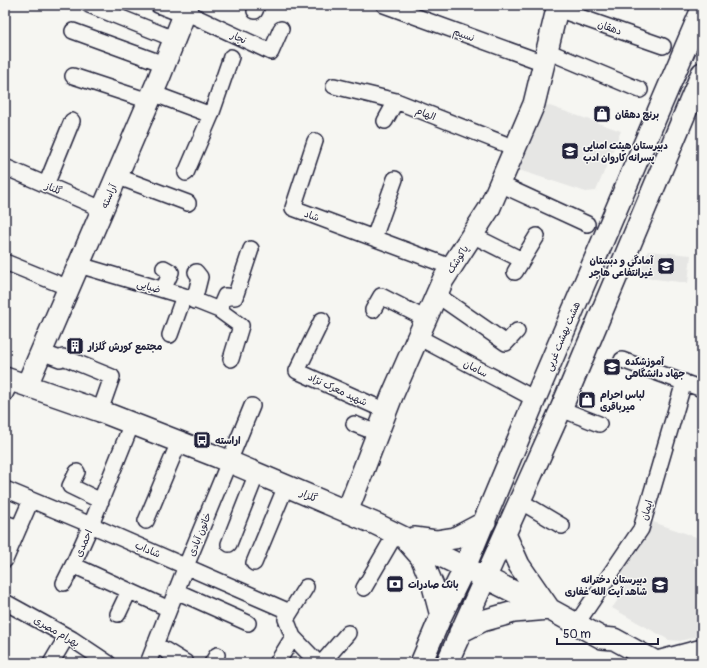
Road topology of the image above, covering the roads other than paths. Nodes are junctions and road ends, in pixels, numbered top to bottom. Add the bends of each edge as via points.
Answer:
1 (89, 5) edge
2 (158, 5) edge
3 (384, 5) edge
4 (558, 7) edge
5 (702, 9) edge
6 (186, 11) edge
7 (281, 29) dead end
8 (73, 31) dead end
9 (174, 39) junction
10 (663, 46) dead end
11 (231, 57) dead end
12 (545, 57) junction
13 (164, 64) junction
14 (702, 73) edge
15 (73, 76) dead end
16 (334, 86) dead end
17 (640, 90) dead end
18 (698, 94) edge
19 (151, 97) junction
20 (396, 101) junction
21 (211, 115) junction
22 (72, 121) dead end
23 (385, 121) dead end
24 (315, 141) dead end
25 (515, 148) junction
26 (5, 167) edge
27 (186, 173) dead end
28 (116, 176) junction
29 (395, 179) dead end
30 (500, 184) junction
31 (46, 185) junction
32 (188, 203) dead end
33 (102, 209) junction
34 (586, 224) dead end
35 (472, 235) junction
36 (537, 236) dead end
37 (374, 238) junction
38 (251, 249) dead end
39 (5, 262) edge
40 (79, 265) junction
41 (451, 267) junction
42 (164, 268) dead end
43 (196, 272) dead end
44 (69, 288) junction
45 (163, 290) junction
46 (437, 295) junction
47 (189, 299) junction
48 (218, 310) junction
49 (373, 310) dead end
50 (426, 319) junction
51 (322, 320) dead end
52 (517, 331) dead end
53 (170, 335) dead end
54 (418, 338) junction
55 (41, 352) junction
56 (231, 359) dead end
57 (622, 360) dead end
58 (684, 382) junction
59 (12, 385) edge
60 (702, 389) edge
61 (535, 398) junction
62 (252, 406) dead end
63 (561, 409) junction
64 (100, 411) junction
65 (386, 411) junction
66 (132, 423) junction
67 (354, 424) dead end
68 (598, 424) dead end
69 (377, 433) junction
70 (179, 442) junction
71 (228, 461) junction
72 (77, 472) dead end
73 (257, 473) junction
74 (286, 486) junction
75 (5, 490) edge
76 (31, 500) junction
77 (101, 501) junction
78 (520, 502) junction
79 (347, 512) junction
80 (146, 520) dead end
81 (485, 522) junction
82 (5, 523) edge
83 (91, 525) junction
84 (562, 526) dead end
85 (19, 528) junction
86 (505, 534) junction
87 (399, 535) junction
88 (229, 544) dead end
89 (5, 560) edge
90 (254, 563) dead end
91 (73, 565) junction
92 (186, 566) junction
93 (466, 567) junction
94 (485, 576) junction
95 (64, 583) dead end
96 (306, 587) dead end
97 (364, 588) dead end
98 (129, 590) junction
99 (176, 591) junction
100 (5, 602) edge
101 (168, 609) junction
102 (549, 609) junction
103 (290, 612) junction
104 (118, 614) dead end
105 (440, 616) junction
106 (248, 623) dead end
107 (577, 623) junction
108 (348, 632) dead end
109 (460, 632) junction
110 (67, 636) junction
111 (293, 637) junction
112 (602, 638) junction
113 (155, 644) junction
114 (702, 647) edge
115 (655, 662) edge
116 (50, 663) edge
117 (108, 663) edge
118 (148, 663) edge
119 (186, 663) edge
120 (277, 663) edge
121 (318, 663) edge
122 (322, 663) edge
123 (420, 663) edge
124 (447, 663) edge
125 (631, 663) edge

1 - 9 street
2 - 6 street
3 - 12 street, نسیم
4 - 10 street, دهقان
4 - 12 main road, پاکوشک
5 - 61 main road, هشت بهشت غربی
6 - 7 street, نجار via 271,52
6 - 9 main road, آراسته
8 - 13 street
9 - 13 main road, آراسته
11 - 21 street
12 - 17 street, نسیم
12 - 25 main road, پاکوشک via 534,104
13 - 19 main road, آراسته
14 - 18 main road
15 - 19 street
16 - 20 street, الهام
18 - 63 main road
19 - 21 street
19 - 28 main road, آراسته
20 - 23 street
20 - 25 street, الهام
21 - 27 street
22 - 31 street
24 - 37 street, شاد via 293,208
25 - 30 main road, پاکوشک
26 - 31 street, گلناز
28 - 32 street
28 - 33 main road, آراسته
29 - 37 street
30 - 34 street
30 - 35 main road, پاکوشک
31 - 33 street, گلناز
33 - 40 main road, آراسته
35 - 36 street via 518,266
35 - 41 main road, پاکوشک
37 - 41 street, شاد
38 - 48 street via 234,297 225,296
39 - 44 street
40 - 44 main road, آراسته
40 - 45 street, ضیایی
41 - 46 main road, پاکوشک
42 - 45 street via 171,272
43 - 47 street via 200,277
44 - 55 main road, آراسته
45 - 47 street, ضیایی
46 - 50 main road, پاکوشک
46 - 52 street via 506,343
47 - 48 street, ضیایی
47 - 53 street
48 - 56 street, ضیایی via 241,326
49 - 50 street via 381,296
50 - 54 main road, پاکوشک
51 - 65 street, شهید معرک نژاد via 297,371
54 - 61 street, سامان
54 - 65 main road, پاکوشک
55 - 59 main road, آراسته
55 - 64 street via 60,359 63,357 112,377
57 - 58 street
58 - 60 street
58 - 107 street, ایمان via 640,529
59 - 64 main road, گلزار
61 - 81 main road, هشت بهشت غربی
62 - 71 street, خاتون آبادی
63 - 68 street
63 - 78 main road
64 - 66 main road, گلزار
65 - 69 main road, پاکوشک
66 - 70 main road, گلزار
66 - 77 street, احمدی
67 - 69 street
69 - 79 main road, پاکوشک
70 - 71 main road, گلزار
70 - 80 street
71 - 73 main road, گلزار
71 - 92 street, خاتون آبادی
72 - 77 street via 70,486
73 - 74 main road, گلزار
73 - 88 street
74 - 79 main road, گلزار
74 - 90 street
75 - 76 street, شاداب
76 - 83 street, شاداب
76 - 85 street
77 - 83 street, احمدی
78 - 84 street
78 - 86 main road
79 - 87 main road, گلزار
81 - 87 main road via 455,538 436,541
81 - 93 main road, هشت بهشت غربی
82 - 85 street
83 - 91 street, احمدی
83 - 92 street, شاداب
85 - 89 street
86 - 94 main road
86 - 102 main road via 519,565
87 - 93 main road, گلزار
87 - 97 street
87 - 105 main road via 421,557 433,586
91 - 95 street
91 - 98 street, احمدی
92 - 99 street, خاتون آبادی
92 - 103 street, شاداب
93 - 94 main road, گلزار
93 - 105 main road, هشت بهشت غربی
94 - 102 main road, گلزار
94 - 109 main road
96 - 103 street
98 - 101 street, احمدی
98 - 104 street
99 - 101 street, خاتون آبادی
99 - 106 street
100 - 110 street, بهرام مصری
101 - 113 street, خاتون آبادی
102 - 107 main road, گلزار
102 - 109 main road via 514,612 482,621
103 - 111 street via 286,619
105 - 123 main road, هشت بهشت غربی
107 - 112 main road, گلزار
108 - 122 street
109 - 124 main road
110 - 116 street
110 - 117 street, بهرام مصری
111 - 120 street
111 - 121 street
112 - 115 main road, گلزار via 614,639
112 - 125 main road, گلزار via 608,650
113 - 118 street, خاتون آبادی
113 - 119 street
114 - 115 street

